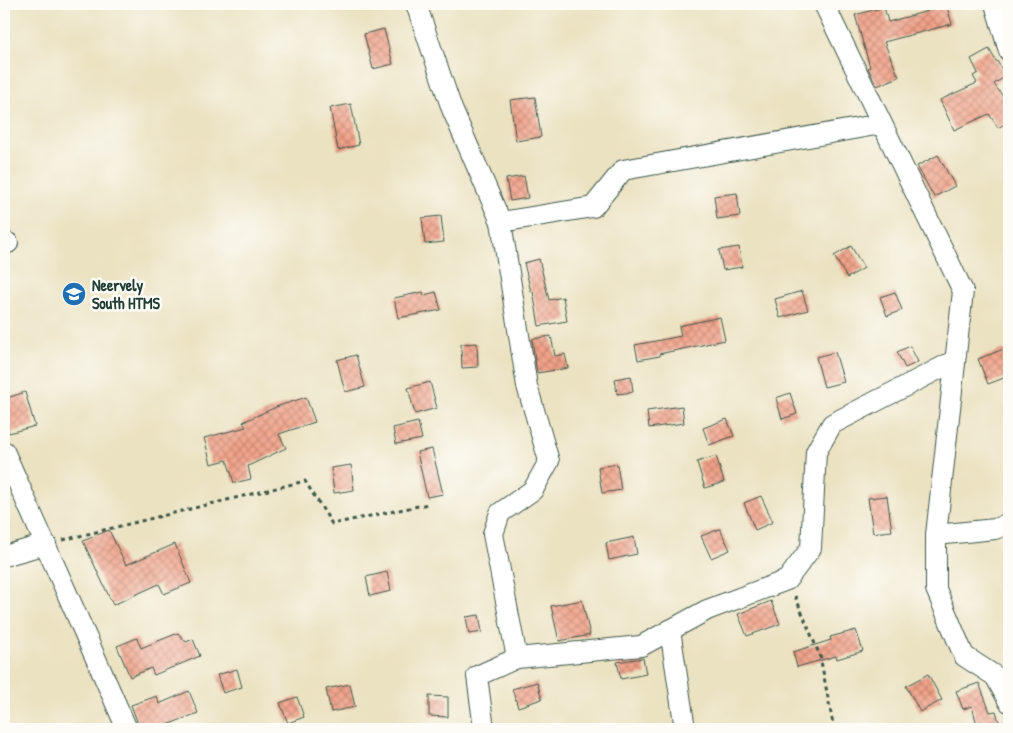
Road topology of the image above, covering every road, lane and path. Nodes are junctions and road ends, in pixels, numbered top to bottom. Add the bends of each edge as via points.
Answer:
1 (416, 4) edge
2 (824, 4) edge
3 (995, 4) edge
4 (1009, 51) edge
5 (881, 124) junction
6 (500, 222) junction
7 (954, 361) junction
8 (4, 451) edge
9 (428, 504) dead end
10 (1009, 523) edge
11 (936, 535) junction
12 (46, 544) junction
13 (4, 556) edge
14 (787, 580) junction
15 (670, 630) junction
16 (517, 658) junction
17 (1009, 702) edge
18 (127, 729) edge
19 (484, 729) edge
20 (686, 729) edge
21 (834, 729) edge

1 - 6 street via 452,109
2 - 5 street
3 - 4 street
5 - 6 street via 623,170 593,207
5 - 7 street via 963,291
6 - 16 street via 527,386 549,461 533,490 500,514 493,534
7 - 11 street
7 - 14 street via 832,424 816,452 811,548
8 - 12 street
9 - 12 path via 332,524 306,481
10 - 11 street via 995,529
11 - 17 street via 936,589 964,656 995,676
12 - 13 street
12 - 18 street
14 - 15 street via 707,610
14 - 21 path via 820,656
15 - 16 street via 641,646
15 - 20 street
16 - 19 street via 477,676

